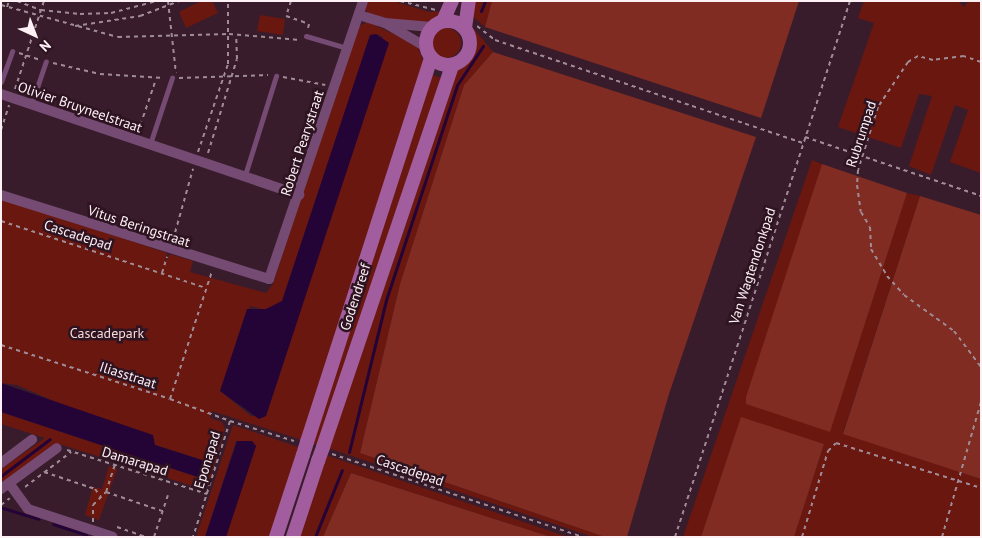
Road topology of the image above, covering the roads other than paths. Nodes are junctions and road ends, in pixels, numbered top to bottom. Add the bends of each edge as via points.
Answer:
1 (363, 1) edge
2 (452, 1) edge
3 (470, 1) edge
4 (358, 14) junction
5 (385, 23) junction
6 (438, 24) junction
7 (465, 28) junction
8 (306, 36) road end
9 (348, 48) junction
10 (12, 51) dead end
11 (428, 52) junction
12 (46, 61) dead end
13 (452, 65) junction
14 (276, 76) dead end
15 (174, 78) road end
16 (1, 82) edge
17 (1, 94) edge
18 (31, 105) junction
19 (150, 145) junction
20 (245, 175) junction
21 (1, 195) edge
22 (300, 195) junction
23 (269, 279) joint
24 (32, 440) dead end
25 (57, 448) road end
26 (1, 463) edge
27 (5, 486) edge
28 (113, 537) edge
29 (276, 537) edge
30 (293, 537) edge

1 - 4 street, Robert Pearystraat
2 - 6 main road
3 - 7 main road
4 - 5 street
4 - 9 street, Robert Pearystraat
5 - 6 street
5 - 11 street
6 - 7 main road
6 - 11 main road, Godendreef
7 - 13 main road via 469,50
8 - 9 lane
9 - 22 street, Robert Pearystraat
10 - 16 lane
11 - 13 main road
11 - 29 main road, Godendreef
12 - 18 lane
13 - 30 main road, Godendreef
14 - 20 lane
15 - 19 lane, Olivier Bruyneelstraat
17 - 18 street, Olivier Bruyneelstraat
18 - 19 street, Olivier Bruyneelstraat
19 - 20 street, Olivier Bruyneelstraat
20 - 22 street, Olivier Bruyneelstraat
21 - 23 street, Vitus Beringstraat via 215,265
22 - 23 street, Robert Pearystraat
24 - 26 street
25 - 27 street
27 - 28 street via 28,509 93,525

